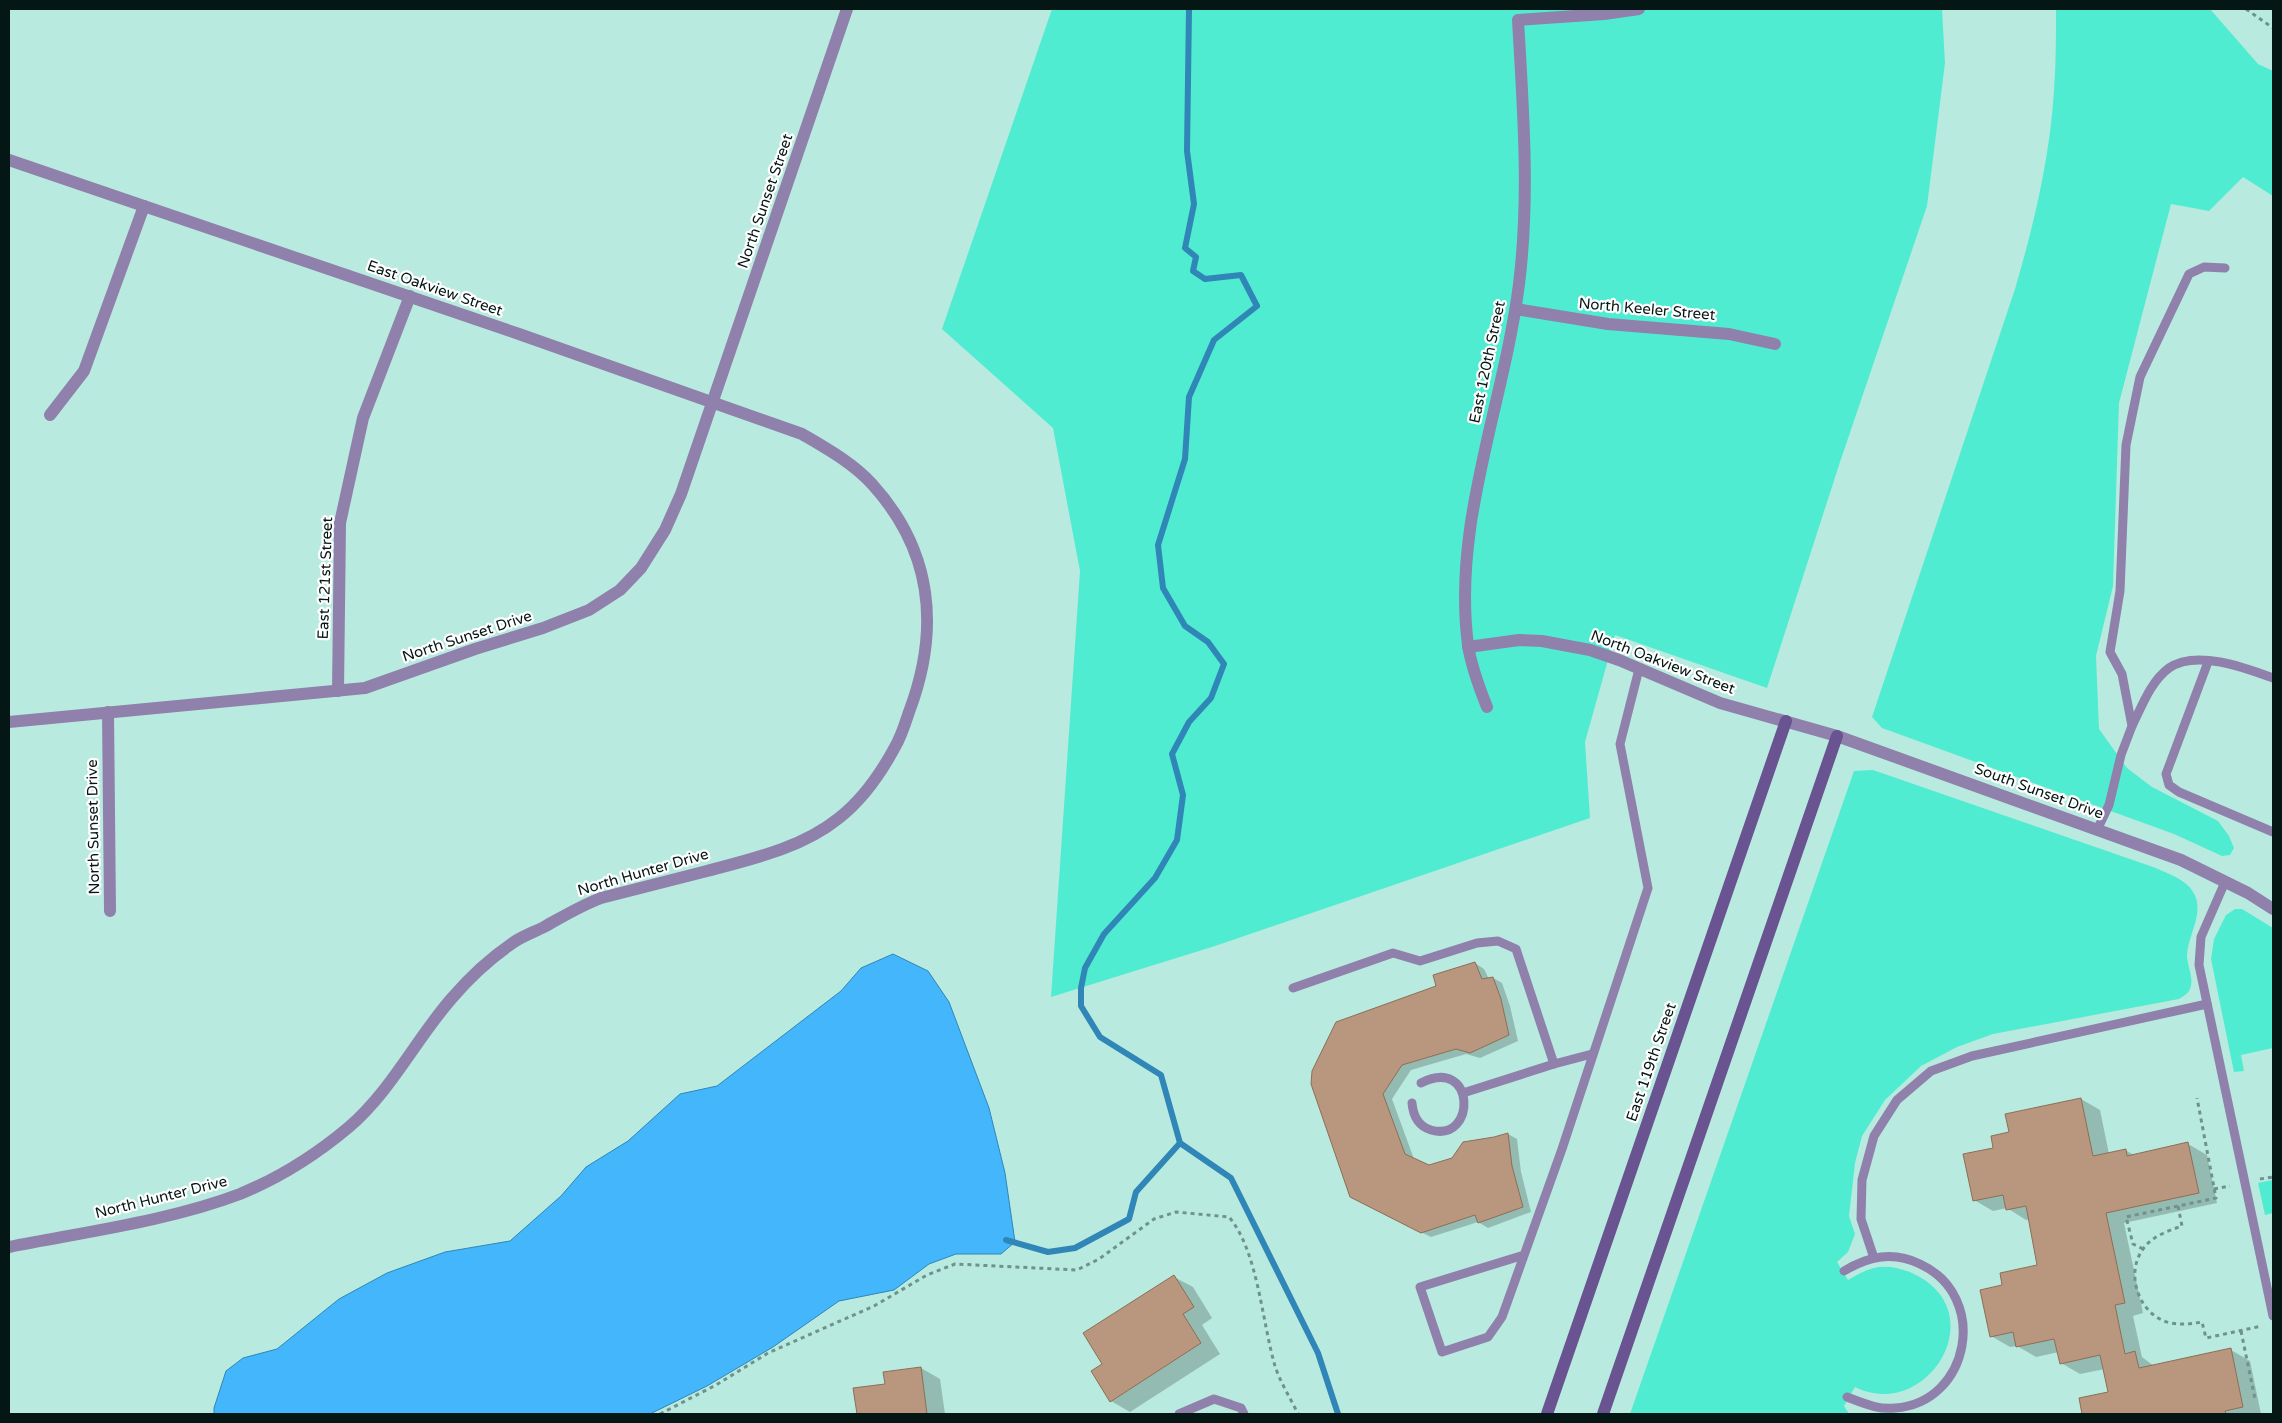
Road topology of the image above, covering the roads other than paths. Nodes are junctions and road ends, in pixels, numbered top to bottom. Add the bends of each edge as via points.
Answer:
1 (847, 9) edge
2 (1639, 9) edge
3 (9, 160) edge
4 (144, 206) junction
5 (2225, 268) dead end
6 (410, 296) junction
7 (1516, 309) junction
8 (1775, 344) dead end
9 (713, 403) junction
10 (50, 415) dead end
11 (1468, 647) junction
12 (2208, 662) junction
13 (1639, 669) junction
14 (2273, 678) edge
15 (338, 691) junction
16 (1487, 707) dead end
17 (108, 712) junction
18 (1786, 721) junction
19 (9, 722) edge
20 (2132, 726) junction
21 (1837, 736) junction
22 (2097, 830) junction
23 (2273, 832) edge
24 (2225, 882) junction
25 (2273, 909) edge
26 (110, 911) dead end
27 (1293, 988) dead end
28 (2207, 1004) junction
29 (1592, 1054) junction
30 (1554, 1064) junction
31 (1421, 1083) dead end
32 (1463, 1094) junction
33 (1412, 1103) dead end
34 (9, 1247) edge
35 (1524, 1255) junction
36 (1874, 1258) junction
37 (1844, 1271) dead end
38 (2273, 1316) edge
39 (1847, 1397) dead end
40 (1867, 1410) edge
41 (1179, 1414) edge
42 (1244, 1414) edge
43 (1547, 1414) edge
44 (1603, 1414) edge

1 - 9 street, North Sunset Street
2 - 7 street, East 120th Street via 1518,20 1526,172
3 - 4 street, East Oakview Street
4 - 6 street, East Oakview Street
4 - 10 street via 84,371
5 - 20 lane via 2204,267 2189,274 2140,377 2126,445 2120,591 2110,652 2122,674
6 - 9 street, East Oakview Street
6 - 15 street, East 121st Street via 363,418 340,523
7 - 8 street, North Keeler Street via 1608,324 1729,334
7 - 11 street, East 120th Street via 1476,496 1466,579
9 - 15 street, North Sunset Drive via 665,530 641,568 620,590 589,610 543,628 365,688
9 - 34 street, North Hunter Drive via 802,434 838,456 871,483 892,508 916,553 925,589 928,625 918,688 896,747 863,795 839,818 793,845 754,859 601,898 515,942 453,997 399,1071 349,1126 310,1157 270,1180 240,1194 194,1208
11 - 13 street, North Oakview Street via 1519,640 1542,641 1590,650
11 - 16 street, East 120th Street
12 - 14 lane via 2230,662
12 - 20 lane via 2190,661 2170,668 2149,691
12 - 23 lane via 2166,774 2170,786
13 - 18 street, North Oakview Street via 1720,703
13 - 29 lane via 1620,744 1648,888
15 - 17 street, North Sunset Drive
17 - 19 street, North Sunset Drive
17 - 26 street, North Sunset Drive
18 - 21 street, South Sunset Drive
18 - 43 main road, East 119th Street
20 - 22 lane via 2109,805
21 - 22 street, South Sunset Drive
21 - 44 main road
22 - 24 street, South Sunset Drive via 2181,860
24 - 25 street, South Sunset Drive
24 - 28 lane via 2200,937 2199,966
27 - 30 lane via 1393,953 1420,961 1477,943 1498,941 1516,949
28 - 36 lane via 1972,1056 1931,1071 1897,1100 1874,1136 1862,1180 1861,1219
28 - 38 lane
29 - 30 lane
29 - 35 lane
30 - 32 lane
31 - 32 lane via 1430,1078 1448,1078
32 - 33 lane via 1463,1116 1450,1128 1441,1130 1432,1130 1417,1121
35 - 35 lane via 1502,1317 1488,1337 1442,1352 1420,1287
36 - 37 lane via 1860,1261
36 - 40 lane via 1907,1258 1932,1269 1950,1288 1962,1311 1964,1338 1958,1364 1942,1385 1921,1401 1896,1408
39 - 40 lane
41 - 42 lane via 1214,1399 1241,1408

